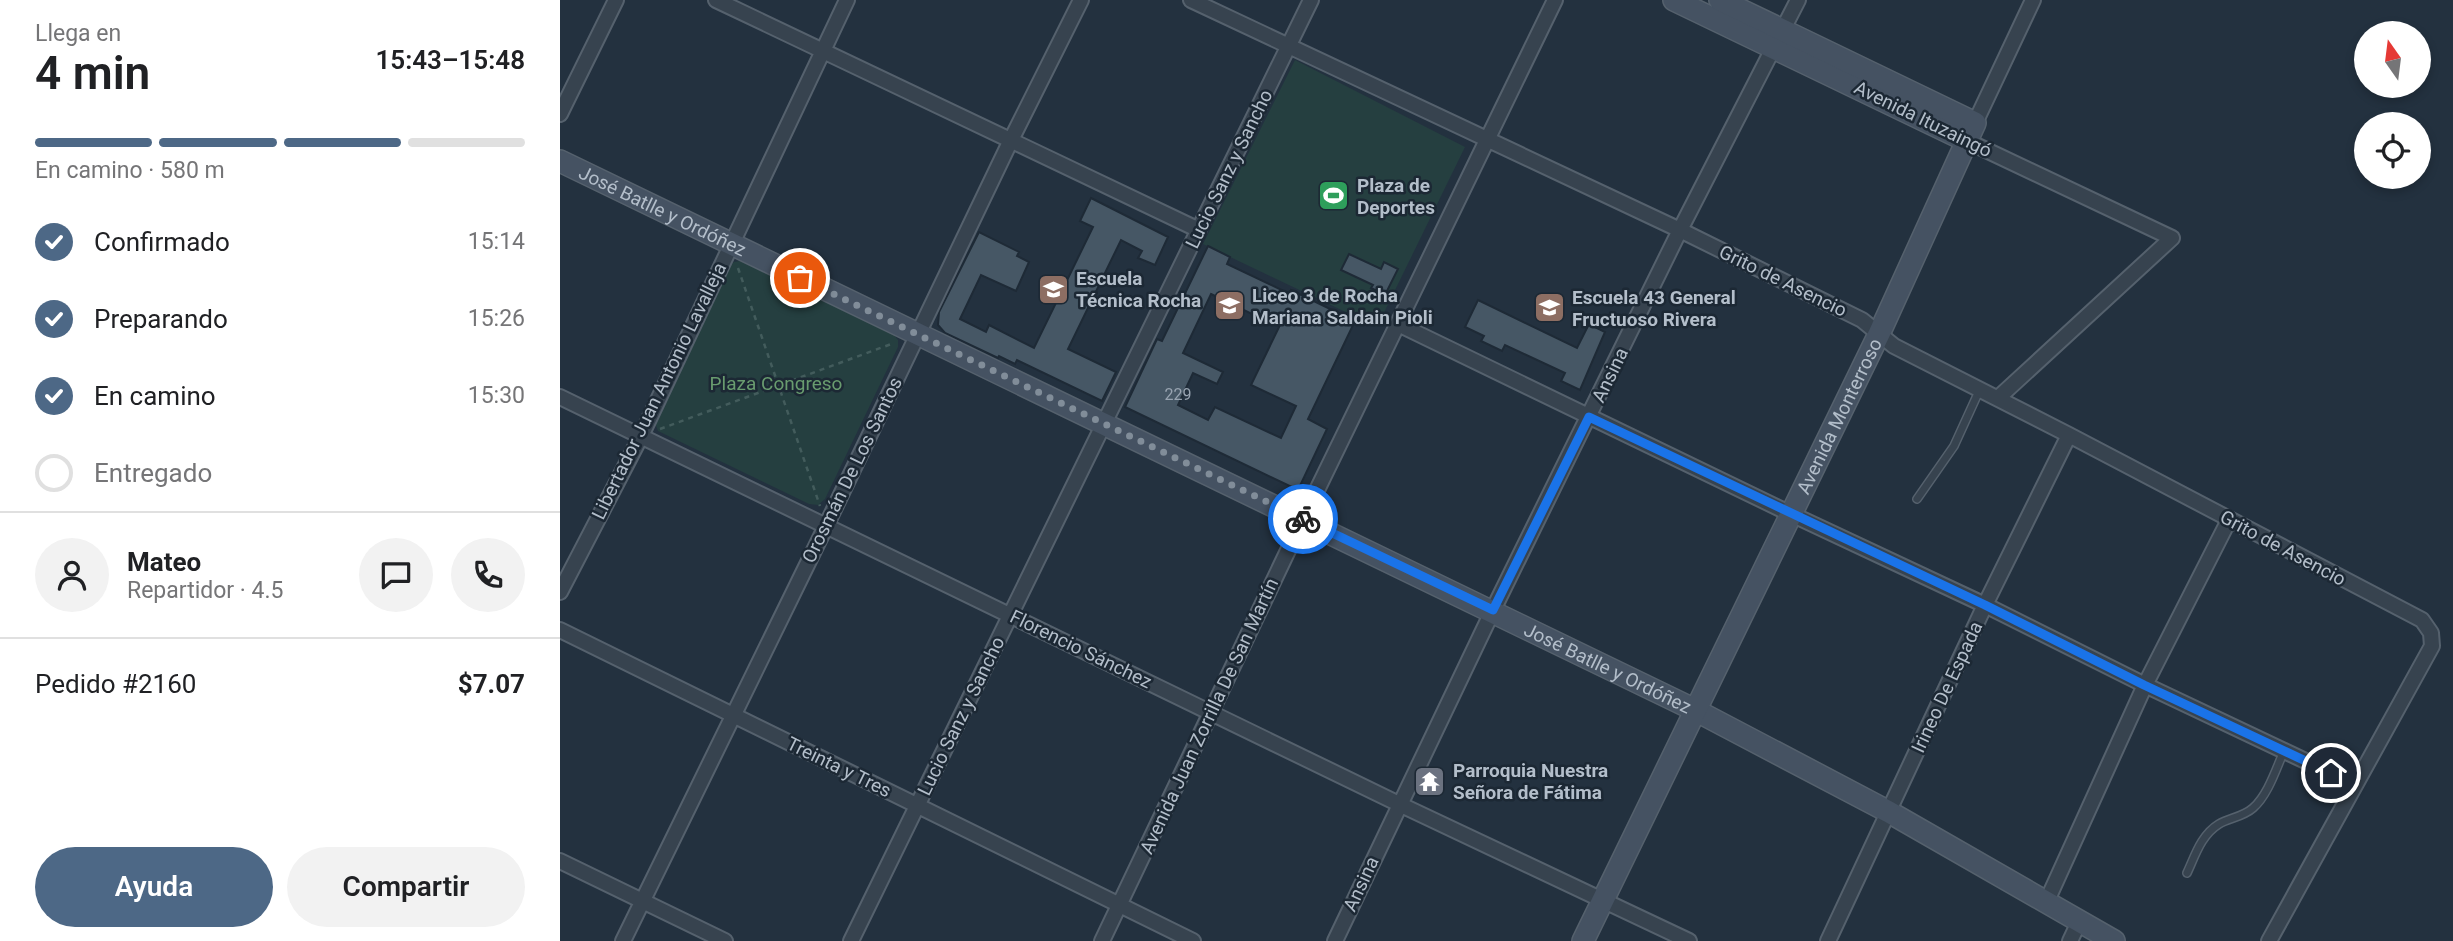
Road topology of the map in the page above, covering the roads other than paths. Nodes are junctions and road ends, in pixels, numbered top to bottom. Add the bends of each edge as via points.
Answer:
1 (616, 0) edge
2 (716, 0) edge
3 (847, 0) edge
4 (1081, 0) edge
5 (1191, 0) edge
6 (1311, 0) edge
7 (1555, 0) edge
8 (1674, 0) edge
9 (1720, 0) edge
10 (1798, 0) edge
11 (2033, 0) edge
12 (1777, 39) junction
13 (1290, 46) junction
14 (823, 50) junction
15 (560, 114) edge
16 (1971, 132) junction
17 (1011, 140) junction
18 (1486, 140) junction
19 (560, 161) edge
20 (1199, 230) junction
21 (1680, 230) junction
22 (730, 244) junction
23 (1398, 324) junction
24 (917, 334) junction
25 (1879, 334) junction
26 (1980, 388) junction
27 (560, 397) edge
28 (1998, 398) junction
29 (1589, 417) junction
30 (1103, 422) junction
31 (2069, 435) junction
32 (640, 436) junction
33 (1917, 499) dead end
34 (1791, 514) junction
35 (1303, 519) junction
36 (2229, 520) junction
37 (826, 526) junction
38 (560, 592) edge
39 (1985, 605) junction
40 (1493, 610) junction
41 (1010, 614) junction
42 (560, 630) edge
43 (2144, 685) junction
44 (1695, 710) junction
45 (1212, 713) junction
46 (733, 715) junction
47 (2284, 751) junction
48 (2354, 784) junction
49 (1399, 804) junction
50 (917, 806) junction
51 (1889, 812) junction
52 (560, 861) edge
53 (2187, 873) dead end
54 (1603, 899) junction
55 (643, 901) junction
56 (2046, 904) junction
57 (1119, 906) junction
58 (2074, 931) edge
59 (624, 941) edge
60 (725, 941) edge
61 (851, 941) edge
62 (1102, 941) edge
63 (1193, 941) edge
64 (1335, 941) edge
65 (1583, 941) edge
66 (1689, 941) edge
67 (1828, 941) edge
68 (2114, 941) edge
69 (2269, 941) edge

1 - 15 street
2 - 14 street
3 - 14 street, Libertador Juan Antonio Lavalleja
4 - 17 street, Orosmán De Los Santos
5 - 13 street, Grito de Asencio
6 - 13 street, Lucio Sanz y Sancho
7 - 18 street, Avenida Juan Zorrilla De San Martín
8 - 12 main road, Avenida Ituzaingó
9 - 12 main road, Avenida Ituzaingó
10 - 12 street, Ansina
11 - 16 street, Avenida Monterroso
12 - 16 main road, Avenida Ituzaingó
12 - 21 street, Ansina
13 - 18 street, Grito de Asencio
13 - 20 street, Lucio Sanz y Sancho
14 - 17 street
14 - 22 street, Libertador Juan Antonio Lavalleja
16 - 25 main road, Avenida Monterroso
16 - 28 street, Avenida Ituzaingó via 2172,238
17 - 20 street
17 - 24 street, Orosmán De Los Santos
18 - 21 street, Grito de Asencio
18 - 23 street, Avenida Juan Zorrilla De San Martín
19 - 22 main road, José Batlle y Ordóñez
20 - 30 street, Lucio Sanz y Sancho
21 - 25 street, Grito de Asencio via 1862,320
21 - 29 street, Ansina
22 - 24 main road, José Batlle y Ordóñez
22 - 32 street, Libertador Juan Antonio Lavalleja
23 - 29 street
23 - 35 street, Avenida Juan Zorrilla De San Martín
24 - 30 main road, José Batlle y Ordóñez
24 - 37 street, Orosmán De Los Santos
25 - 26 street, Grito de Asencio via 1894,346
25 - 34 main road, Avenida Monterroso
26 - 28 street, Grito de Asencio
26 - 33 lane via 1954,446
27 - 32 street, Florencio Sánchez
28 - 31 street, Grito de Asencio
29 - 34 street
29 - 40 street, Ansina
30 - 35 main road, José Batlle y Ordóñez
30 - 41 street, Lucio Sanz y Sancho
31 - 36 street, Grito de Asencio
31 - 39 street, Irineo De Espada
32 - 37 street, Florencio Sánchez
32 - 38 street, Libertador Juan Antonio Lavalleja
34 - 39 street
34 - 44 main road, Avenida Monterroso
35 - 40 main road, José Batlle y Ordóñez
35 - 45 street, Avenida Juan Zorrilla De San Martín
36 - 43 street
36 - 48 street, Grito de Asencio via 2422,620 2431,633 2432,646
37 - 41 street, Florencio Sánchez
37 - 46 street, Orosmán De Los Santos
39 - 43 street
39 - 51 street, Irineo De Espada
40 - 44 main road, José Batlle y Ordóñez
40 - 49 street, Ansina
41 - 45 street, Florencio Sánchez
41 - 50 street, Lucio Sanz y Sancho
42 - 46 street, Treinta y Tres
43 - 47 street
43 - 56 street
44 - 51 main road, José Batlle y Ordóñez
44 - 54 main road, Avenida Monterroso
45 - 49 street, Florencio Sánchez
45 - 57 street, Avenida Juan Zorrilla De San Martín
46 - 50 street, Treinta y Tres
46 - 55 street, Orosmán De Los Santos
47 - 48 street
47 - 53 lane via 2254,808 2205,835
48 - 69 street
49 - 54 street, Florencio Sánchez
49 - 64 street, Ansina
50 - 57 street, Treinta y Tres
50 - 61 street, Lucio Sanz y Sancho
51 - 56 main road, José Batlle y Ordóñez
51 - 67 street, Irineo De Espada
52 - 55 street
54 - 65 main road, Avenida Monterroso
54 - 66 street, Florencio Sánchez
55 - 59 street, Orosmán De Los Santos
55 - 60 street
56 - 58 main road, José Batlle y Ordóñez
57 - 62 street, Avenida Juan Zorrilla De San Martín
57 - 63 street, Treinta y Tres
58 - 68 main road, José Batlle y Ordóñez

